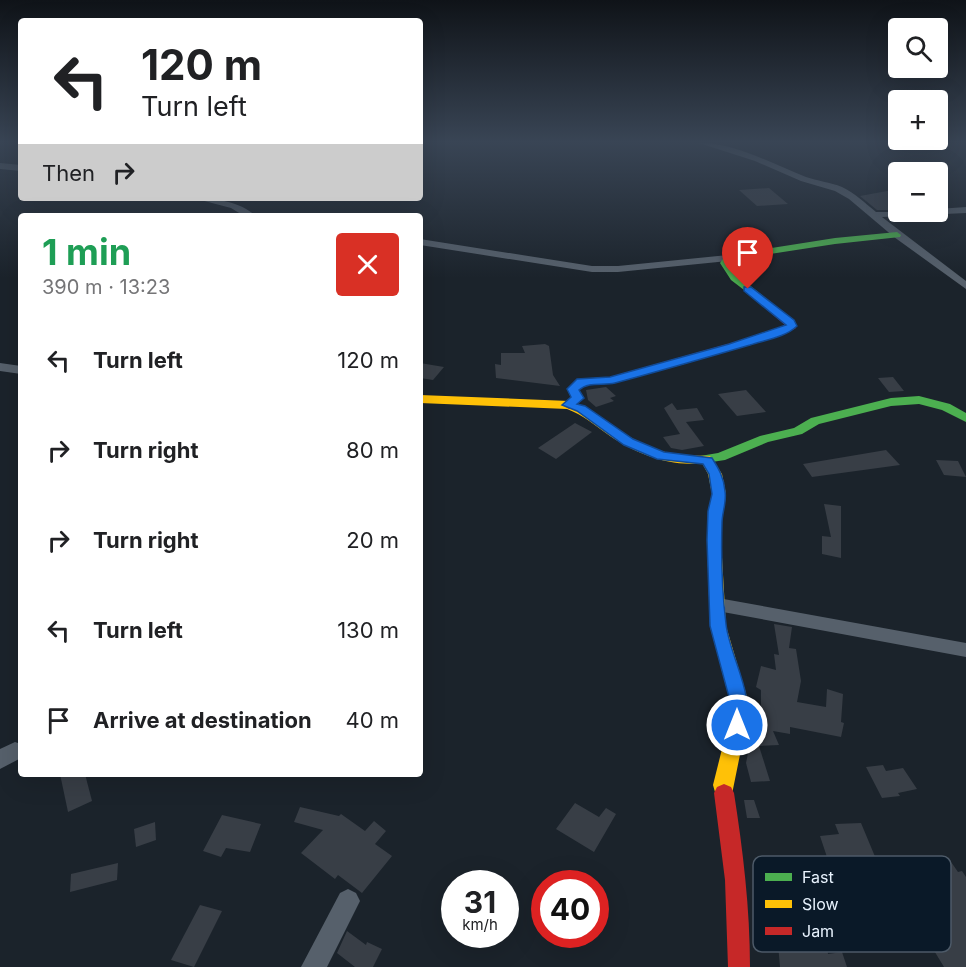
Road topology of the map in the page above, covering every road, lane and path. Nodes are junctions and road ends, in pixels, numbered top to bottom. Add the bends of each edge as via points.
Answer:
1 (835, 188) edge
2 (212, 201) edge
3 (966, 210) edge
4 (246, 213) edge
5 (875, 215) junction
6 (897, 236) junction
7 (423, 242) edge
8 (728, 258) junction
9 (966, 286) edge
10 (0, 367) edge
11 (18, 369) edge
12 (423, 399) edge
13 (568, 405) junction
14 (966, 418) edge
15 (707, 461) junction
16 (718, 605) junction
17 (966, 650) edge
18 (348, 901) dead end
19 (314, 967) edge
20 (739, 967) edge

1 - 5 street
2 - 4 street
3 - 5 street
5 - 6 street
6 - 8 street
6 - 9 street
7 - 8 street via 592,269
8 - 13 street via 724,263 734,278 792,326 611,380 581,382 573,389 578,398
10 - 11 street
12 - 13 street
13 - 15 street via 581,409 628,442 662,456
14 - 15 street via 946,407 919,400 891,402 815,421 798,431 764,439
15 - 16 street via 716,474 719,494 714,540
16 - 17 street
16 - 20 street via 718,626 738,697 737,725 723,785 736,872
18 - 19 street

